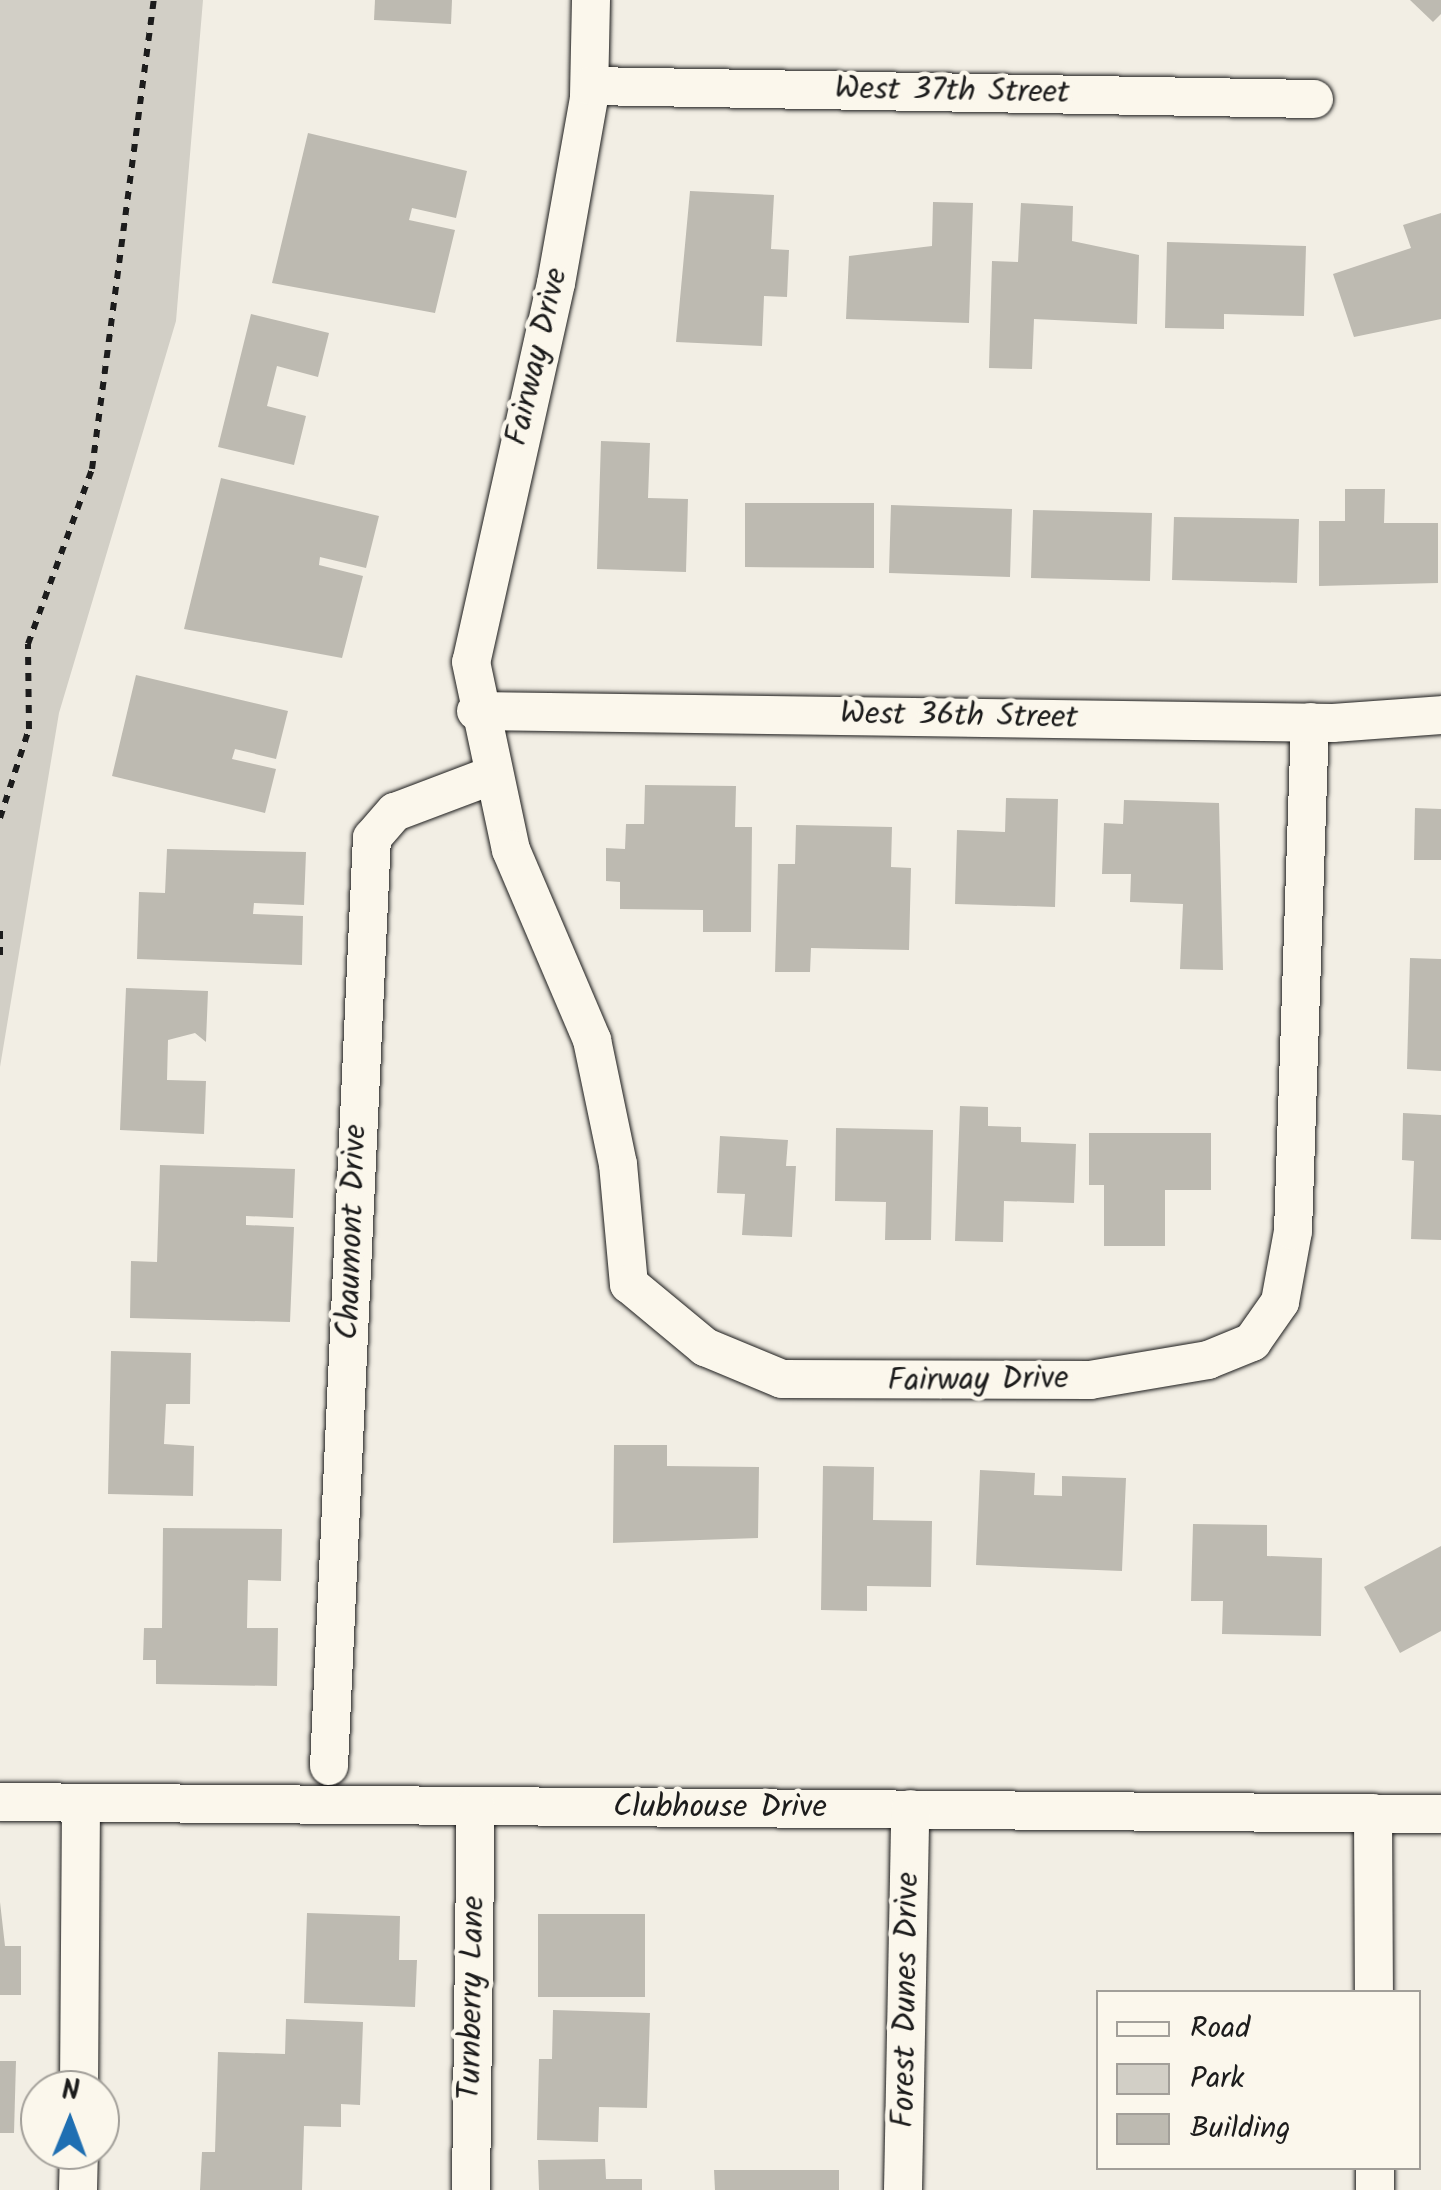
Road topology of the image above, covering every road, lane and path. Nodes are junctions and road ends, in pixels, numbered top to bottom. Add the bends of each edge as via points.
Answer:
1 (154, 0) edge
2 (591, 0) edge
3 (590, 86) junction
4 (1314, 98) dead end
5 (476, 711) junction
6 (1441, 715) edge
7 (1310, 722) junction
8 (492, 775) junction
9 (0, 818) edge
10 (0, 931) edge
11 (0, 958) edge
12 (328, 1766) dead end
13 (0, 1802) edge
14 (81, 1803) junction
15 (476, 1806) junction
16 (910, 1810) junction
17 (1373, 1813) junction
18 (1441, 1814) edge
19 (1374, 1990) edge
20 (79, 2070) edge
21 (471, 2190) edge
22 (903, 2190) edge

1 - 9 path via 92,469 28,644 29,729
2 - 3 street, Fairway Drive
3 - 4 street, West 37th Street
3 - 5 street, Fairway Drive via 547,330 471,662
5 - 7 street, West 36th Street
5 - 8 street, Fairway Drive
6 - 7 street, West 36th Street
7 - 8 street, Fairway Drive via 1293,1231 1280,1302 1252,1342 1223,1354 1090,1380 782,1379 705,1347 629,1284 618,1164 592,1040 512,850
8 - 12 street, Chaumont Drive via 395,812 372,838
10 - 11 path
13 - 14 street, Clubhouse Drive
14 - 15 street, Clubhouse Drive
14 - 20 street
15 - 16 street, Clubhouse Drive
15 - 21 street, Turnberry Lane
16 - 17 street, Clubhouse Drive
16 - 22 street, Forest Dunes Drive
17 - 18 street, Clubhouse Drive
17 - 19 street

